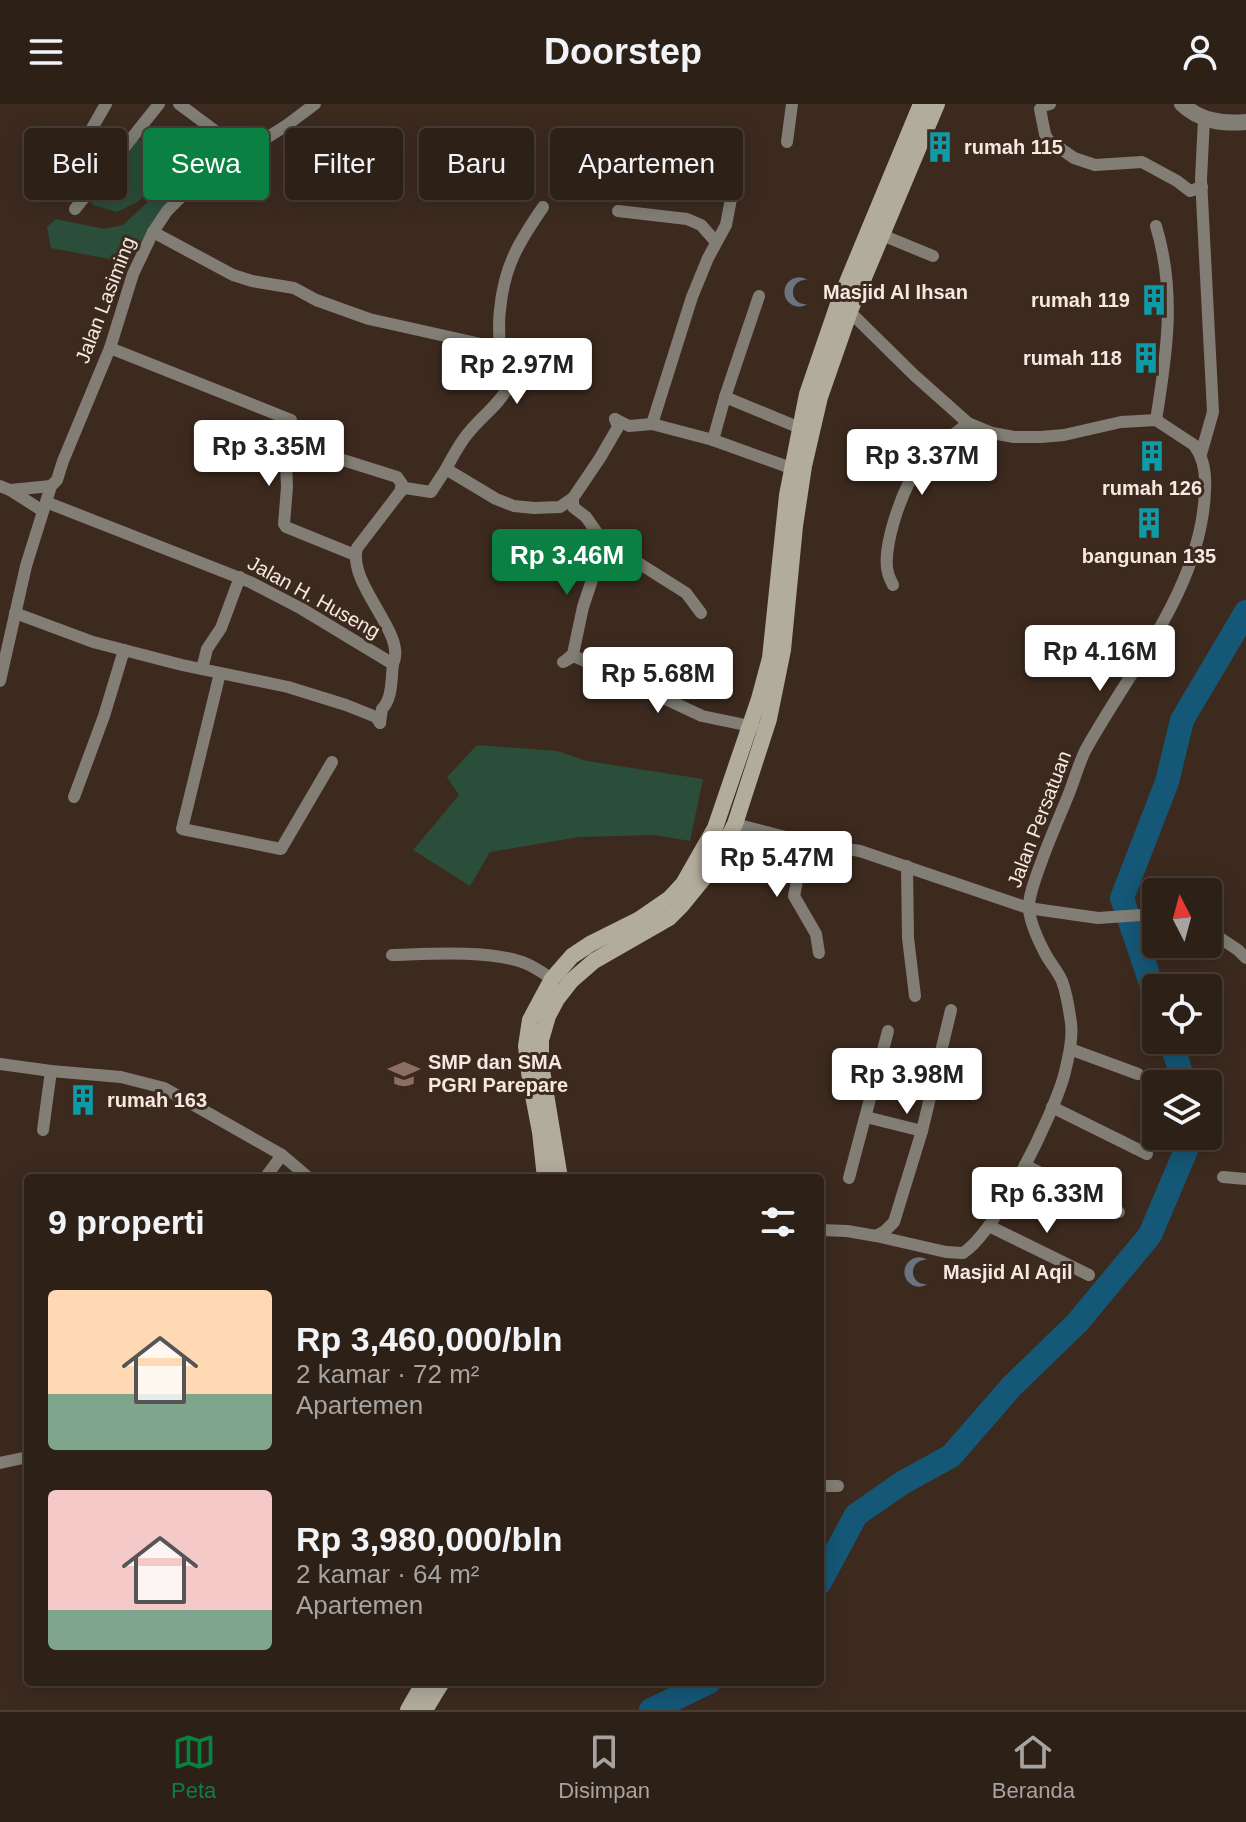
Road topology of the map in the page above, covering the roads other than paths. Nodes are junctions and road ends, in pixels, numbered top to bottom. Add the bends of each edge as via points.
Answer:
1 (106, 104) edge
2 (159, 104) edge
3 (179, 104) edge
4 (315, 104) edge
5 (792, 104) edge
6 (921, 104) edge
7 (937, 104) edge
8 (1050, 104) edge
9 (1182, 104) edge
10 (1204, 119) junction
11 (1246, 122) edge
12 (92, 128) edge
13 (211, 128) edge
14 (269, 136) edge
15 (787, 142) dead end
16 (1202, 187) junction
17 (178, 200) edge
18 (731, 200) edge
19 (543, 207) dead end
20 (75, 209) dead end
21 (618, 211) dead end
22 (1156, 226) dead end
23 (153, 232) junction
24 (882, 235) junction
25 (716, 242) junction
26 (933, 256) dead end
27 (759, 296) dead end
28 (844, 307) junction
29 (110, 348) junction
30 (499, 348) junction
31 (816, 390) junction
32 (725, 397) junction
33 (1156, 420) junction
34 (968, 423) junction
35 (652, 424) junction
36 (800, 428) junction
37 (713, 440) junction
38 (289, 443) junction
39 (1201, 454) junction
40 (791, 468) junction
41 (446, 469) junction
42 (51, 486) junction
43 (5, 488) edge
44 (400, 492) junction
45 (573, 498) junction
46 (44, 507) junction
47 (602, 540) junction
48 (355, 555) junction
49 (240, 577) junction
50 (893, 585) dead end
51 (15, 613) junction
52 (701, 613) dead end
53 (124, 650) junction
54 (393, 664) junction
55 (202, 669) junction
56 (220, 673) junction
57 (0, 681) edge
58 (758, 728) junction
59 (332, 762) dead end
60 (74, 797) dead end
61 (735, 824) junction
62 (805, 842) junction
63 (907, 866) junction
64 (1028, 908) junction
65 (1142, 915) edge
66 (1222, 939) edge
67 (819, 953) dead end
68 (392, 955) dead end
69 (1246, 958) edge
70 (552, 979) junction
71 (915, 996) dead end
72 (951, 1010) dead end
73 (888, 1031) dead end
74 (1070, 1049) junction
75 (0, 1064) edge
76 (51, 1071) junction
77 (1138, 1074) dead end
78 (1052, 1107) junction
79 (866, 1117) junction
80 (43, 1130) dead end
81 (922, 1131) junction
82 (1147, 1154) dead end
83 (282, 1155) junction
84 (1025, 1165) junction
85 (268, 1174) edge
86 (304, 1174) edge
87 (545, 1174) edge
88 (559, 1174) edge
89 (1223, 1177) dead end
90 (849, 1178) dead end
91 (1246, 1179) edge
92 (1119, 1212) dead end
93 (989, 1226) junction
94 (824, 1230) edge
95 (876, 1236) junction
96 (1089, 1275) dead end
97 (24, 1458) edge
98 (0, 1463) edge
99 (824, 1486) edge
100 (838, 1486) dead end
101 (433, 1686) edge
102 (435, 1686) edge
103 (408, 1710) edge
104 (425, 1710) edge

1 - 12 street
2 - 20 street
3 - 13 street
4 - 14 street, Jalan Lasiming
5 - 15 street
6 - 28 main road
7 - 24 main road
8 - 16 street via 1040,109 1045,134 1074,158 1095,165 1142,162 1190,191
9 - 10 street
10 - 11 street
10 - 16 street
16 - 39 street via 1213,412
17 - 23 street, Jalan Lasiming
18 - 25 street
19 - 30 street via 519,243 505,278
21 - 25 street via 687,219
22 - 33 street via 1166,271 1168,330
23 - 29 street, Jalan Lasiming via 133,274
23 - 30 street via 233,275 294,288 369,319
24 - 26 street
24 - 28 main road
25 - 35 street via 692,297
27 - 32 street
28 - 31 main road
28 - 34 street
29 - 38 street via 291,420
29 - 42 street, Jalan Lasiming
30 - 41 street via 507,352 513,367 509,386 469,431
31 - 36 main road
31 - 58 main road via 783,650
32 - 36 street
32 - 37 street
33 - 34 street via 1041,437 1002,436
33 - 39 street
34 - 50 street via 924,459 905,492 889,550 887,571
35 - 37 street
35 - 45 street via 629,426 615,419 618,427
36 - 40 main road
37 - 40 street
38 - 44 street via 397,477
38 - 48 street via 286,527
39 - 64 street, Jalan Persatuan via 1206,484 1201,529 1187,576 1084,754
40 - 58 main road
41 - 44 street via 431,492
41 - 45 street via 514,506 560,507
42 - 43 street
42 - 46 street, Jalan Lasiming
43 - 46 street, Jalan H. Huseng
44 - 48 street
45 - 47 street via 573,507
46 - 49 street, Jalan H. Huseng
46 - 51 street, Jalan Lasiming
47 - 52 street via 686,593
47 - 58 street via 573,654 563,662 574,656 702,716
48 - 54 street, Jalan H. Huseng via 363,583 394,641
49 - 54 street, Jalan H. Huseng
49 - 55 street
51 - 53 street
51 - 57 street, Jalan Lasiming
53 - 55 street
53 - 60 street
54 - 56 street via 380,723 310,693
55 - 56 street
56 - 59 street via 182,829 281,849
58 - 61 main road
58 - 70 main road via 715,828 683,884 638,920 572,956
61 - 62 street
61 - 88 main road via 682,905 594,961 571,981 548,1016 541,1064
62 - 63 street
62 - 67 street via 794,896 816,934
63 - 64 street
63 - 71 street
64 - 65 street via 1098,918
64 - 74 street, Jalan Persatuan via 1044,952 1062,981
66 - 69 street
68 - 70 street via 494,956 520,961
70 - 87 main road via 530,1020 526,1046
72 - 81 street
73 - 79 street
74 - 77 street
74 - 78 street, Jalan Persatuan
75 - 76 street
76 - 80 street
76 - 83 street via 121,1077 164,1088
78 - 82 street
78 - 84 street, Jalan Persatuan
79 - 81 street
79 - 90 street
81 - 95 street via 894,1222
83 - 85 street
83 - 86 street
84 - 92 street
84 - 93 street, Jalan Persatuan
89 - 91 street
93 - 95 street, Jalan Persatuan via 963,1253
93 - 96 street
94 - 95 street, Jalan Persatuan
97 - 98 street
99 - 100 street
101 - 103 main road
102 - 104 main road

